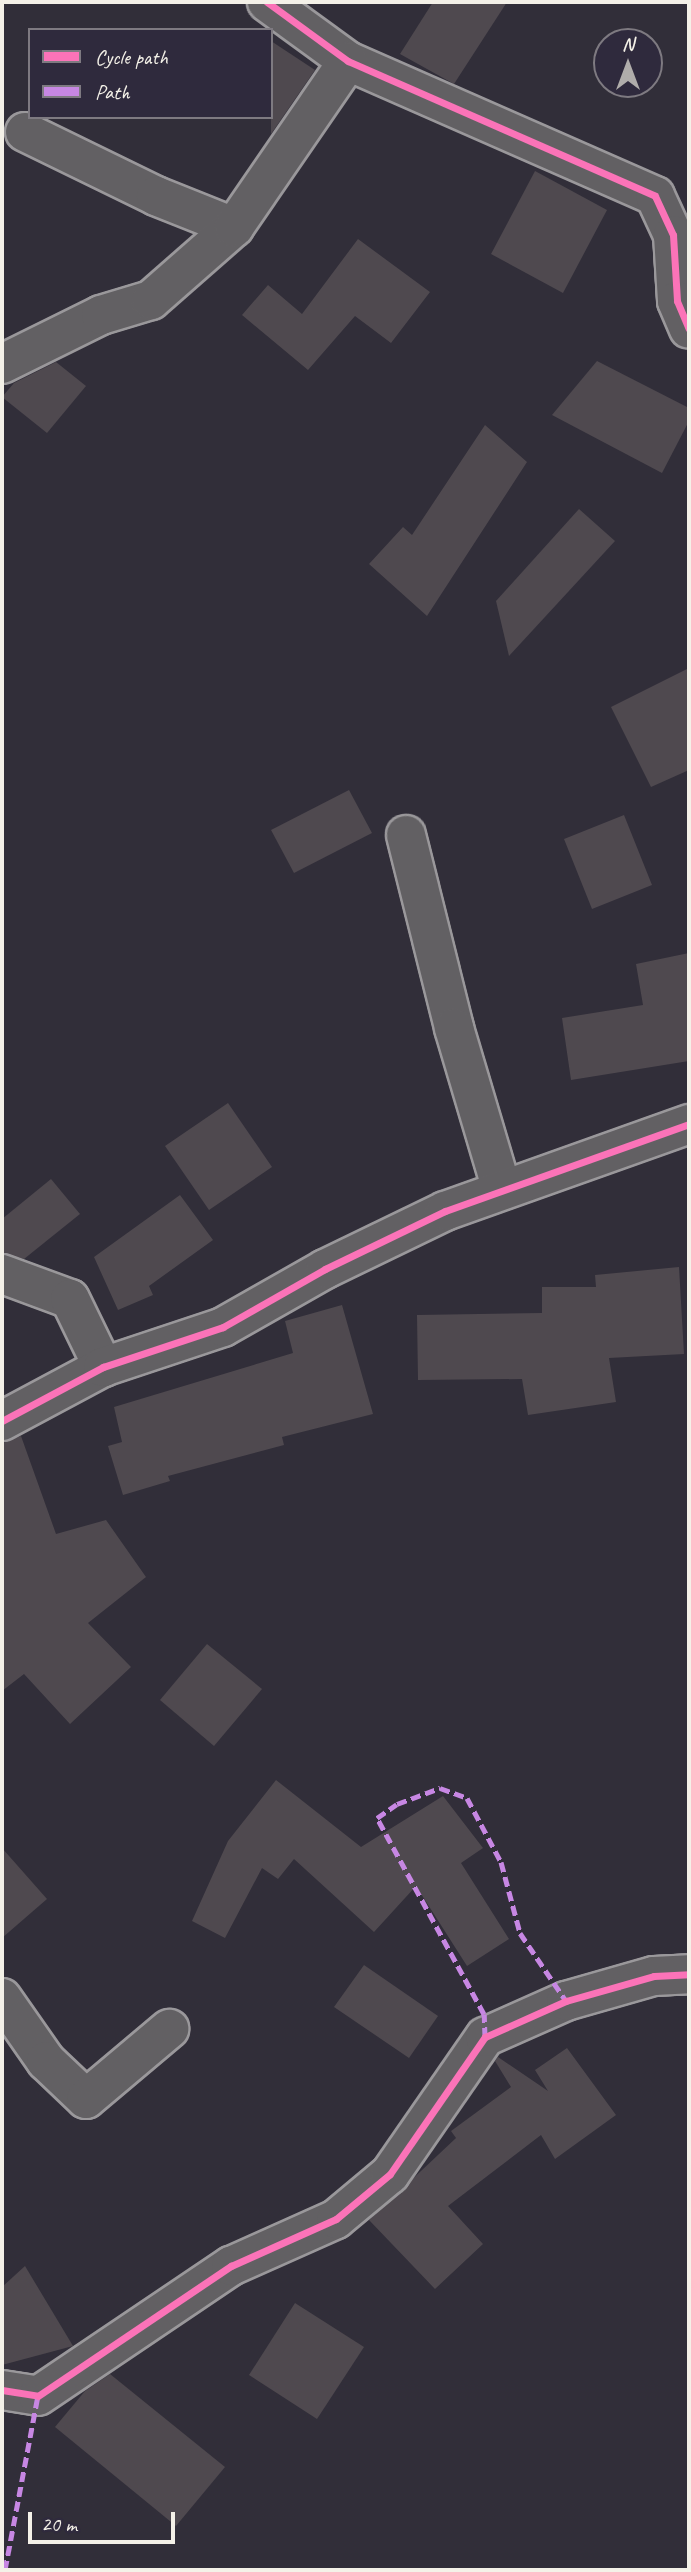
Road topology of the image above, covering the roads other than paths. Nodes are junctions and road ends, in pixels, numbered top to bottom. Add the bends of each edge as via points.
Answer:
1 (267, 2) edge
2 (348, 61) junction
3 (25, 132) dead end
4 (234, 227) junction
5 (689, 329) edge
6 (2, 364) edge
7 (406, 835) dead end
8 (689, 1124) edge
9 (502, 1190) junction
10 (2, 1274) edge
11 (103, 1367) junction
12 (2, 1421) edge
13 (689, 1974) edge
14 (2, 1998) edge
15 (169, 2029) dead end
16 (2, 2390) edge

1 - 2 street
2 - 4 street
2 - 5 street via 655,196 673,235 677,301
3 - 4 street via 156,197
4 - 6 street via 151,300 101,315
7 - 9 street via 454,1028
8 - 9 street
9 - 11 street via 325,1269 223,1327
10 - 11 street via 70,1299
11 - 12 street
13 - 16 street via 654,1976 566,2001 485,2037 390,2174 336,2219 231,2266 38,2396
14 - 15 street via 46,2061 86,2099

